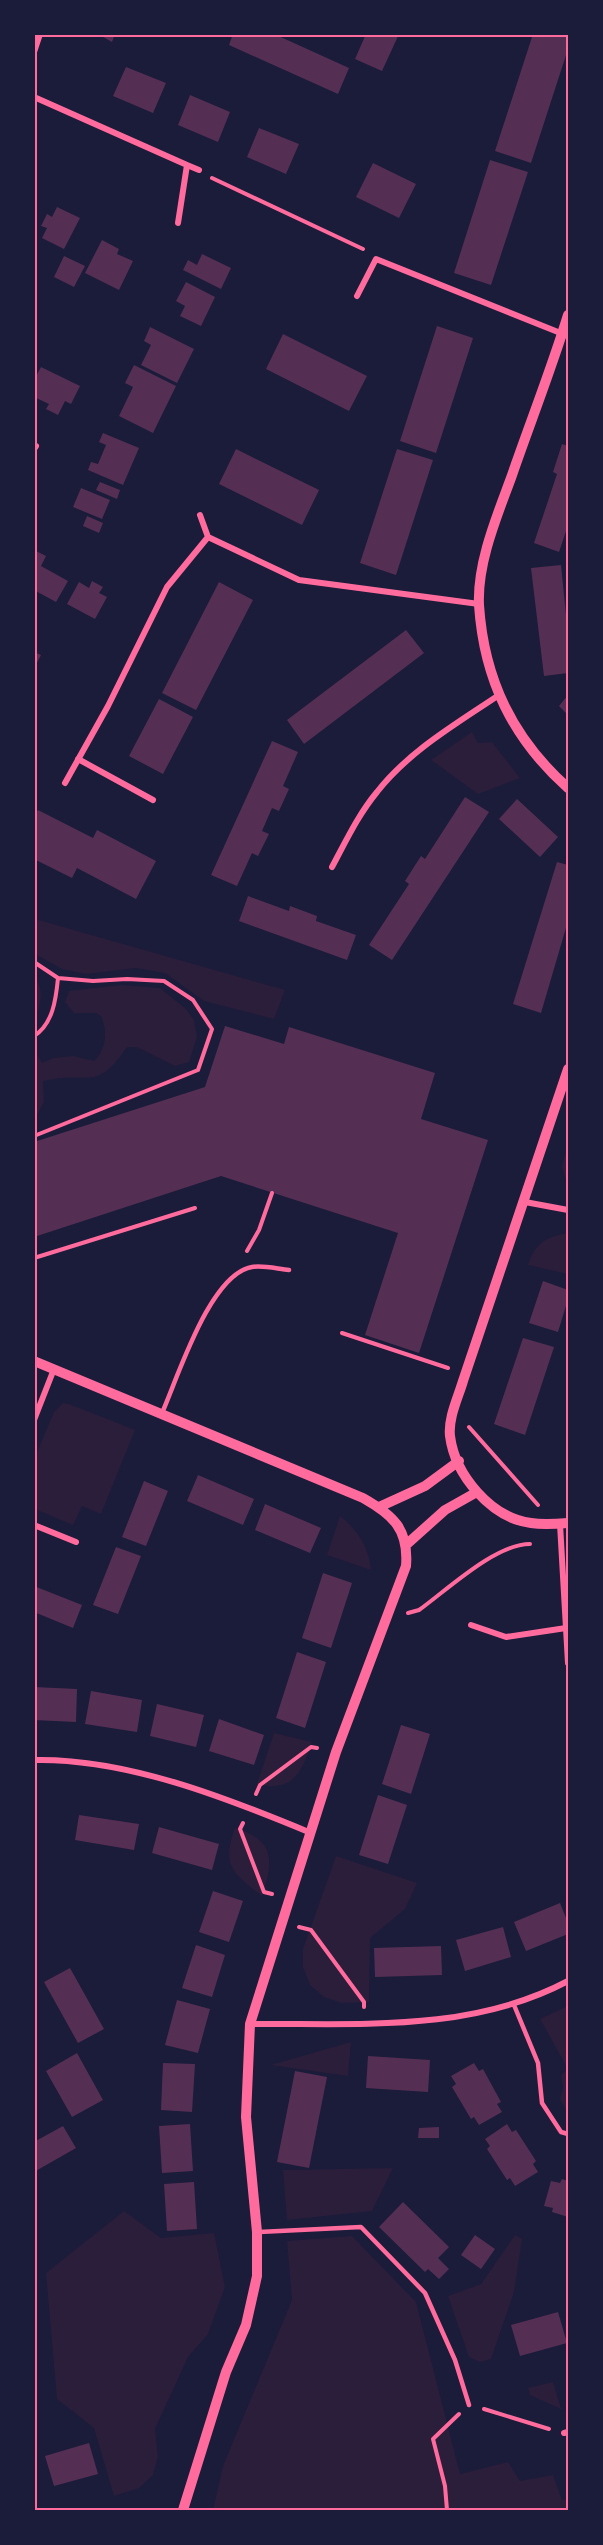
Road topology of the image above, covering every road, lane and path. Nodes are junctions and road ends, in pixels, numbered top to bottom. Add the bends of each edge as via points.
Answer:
1 (40, 34) edge
2 (34, 52) edge
3 (34, 97) edge
4 (187, 165) junction
5 (199, 170) joint
6 (178, 223) dead end
7 (376, 259) junction
8 (357, 296) dead end
9 (568, 315) edge
10 (565, 335) edge
11 (200, 515) dead end
12 (208, 537) junction
13 (479, 604) junction
14 (499, 695) junction
15 (78, 759) junction
16 (65, 783) dead end
17 (568, 788) edge
18 (153, 800) dead end
19 (332, 867) dead end
20 (34, 962) edge
21 (58, 978) junction
22 (34, 1036) edge
23 (568, 1069) edge
24 (34, 1136) edge
25 (272, 1193) dead end
26 (525, 1202) junction
27 (195, 1209) dead end
28 (568, 1210) edge
29 (34, 1258) edge
30 (289, 1270) dead end
31 (228, 1279) junction
32 (342, 1333) dead end
33 (34, 1361) edge
34 (54, 1369) junction
35 (463, 1382) junction
36 (162, 1413) junction
37 (471, 1416) dead end
38 (34, 1420) edge
39 (459, 1461) junction
40 (477, 1492) junction
41 (549, 1506) dead end
42 (380, 1507) junction
43 (564, 1523) edge
44 (34, 1525) edge
45 (76, 1542) dead end
46 (407, 1544) junction
47 (561, 1544) junction
48 (471, 1625) dead end
49 (382, 1628) junction
50 (566, 1628) junction
51 (568, 1663) edge
52 (34, 1760) edge
53 (311, 1833) junction
54 (282, 1923) junction
55 (568, 1981) edge
56 (514, 2005) junction
57 (365, 2023) junction
58 (250, 2024) junction
59 (568, 2134) edge
60 (257, 2232) junction
61 (469, 2405) junction
62 (566, 2432) edge
63 (183, 2511) edge
64 (447, 2511) edge

1 - 2 street
3 - 4 street
4 - 5 street
4 - 6 street
5 - 7 path via 368,251
7 - 8 street
7 - 10 street
9 - 10 street
10 - 13 street via 496,517
11 - 12 street
12 - 13 street via 300,580
12 - 15 street via 167,587
13 - 14 street
14 - 17 street via 523,740
14 - 19 street via 419,750 390,776 365,807
15 - 16 street
15 - 18 street
20 - 21 path
21 - 22 path via 55,1001 44,1030
21 - 24 path via 164,981 193,1000 212,1029 198,1070
23 - 26 street
25 - 31 path via 259,1230
26 - 28 street
26 - 35 street
27 - 29 path
30 - 31 lane via 252,1267
31 - 36 lane via 210,1302
32 - 35 path via 449,1367 446,1375
33 - 34 street
34 - 36 street
34 - 38 street
35 - 39 street via 450,1435
36 - 42 street
37 - 41 path via 468,1426 539,1506
39 - 40 street
39 - 42 street via 425,1486
40 - 43 street via 502,1512 530,1523
40 - 46 street via 445,1510
42 - 46 street via 396,1523
43 - 47 street
44 - 45 street
46 - 49 street via 406,1566
47 - 49 path via 519,1544 502,1550 419,1611 405,1613 400,1631
47 - 50 street
48 - 50 street via 506,1637
49 - 53 street
50 - 51 street
52 - 53 street via 120,1769 192,1788
53 - 54 street
54 - 57 path via 311,1930 364,2002
54 - 58 street
55 - 56 street
56 - 57 street via 466,2017
56 - 59 lane via 538,2063 542,2103 561,2132
57 - 58 street
58 - 60 street via 246,2117
60 - 61 lane via 361,2227 426,2293 455,2360
60 - 63 street via 257,2276 246,2325 226,2372
61 - 62 path
61 - 64 path via 433,2439

